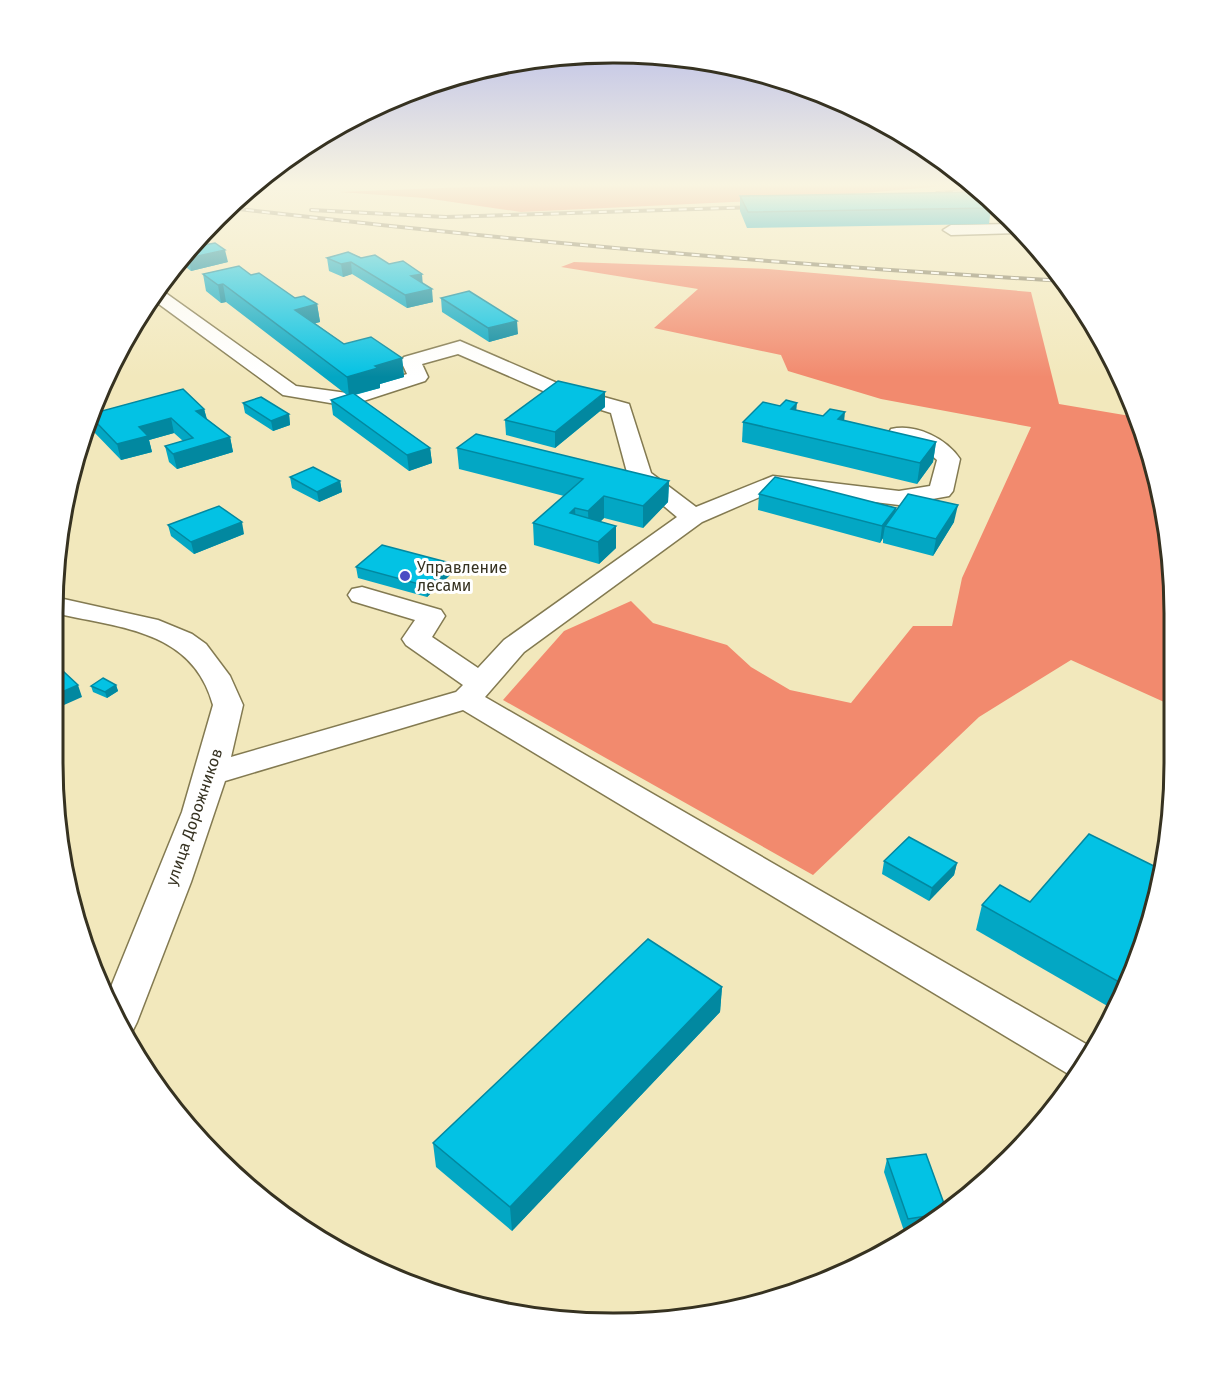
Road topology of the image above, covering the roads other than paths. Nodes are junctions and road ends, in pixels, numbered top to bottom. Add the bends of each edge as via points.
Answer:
1 (163, 298) edge
2 (883, 430) edge
3 (693, 517) junction
4 (362, 596) dead end
5 (63, 607) edge
6 (474, 691) junction
7 (212, 774) junction
8 (122, 1010) edge
9 (1076, 1059) edge

1 - 3 street via 290,391 348,400 418,377 411,362 460,346 557,390 621,409 640,476
2 - 3 street via 929,441 949,459 941,491 899,498 773,483
3 - 6 street via 514,646
4 - 6 street via 431,616 416,639
5 - 7 street, улица Дорожников via 177,636 198,652 214,673 228,705
6 - 7 street
6 - 9 street
7 - 8 street, улица Дорожников

